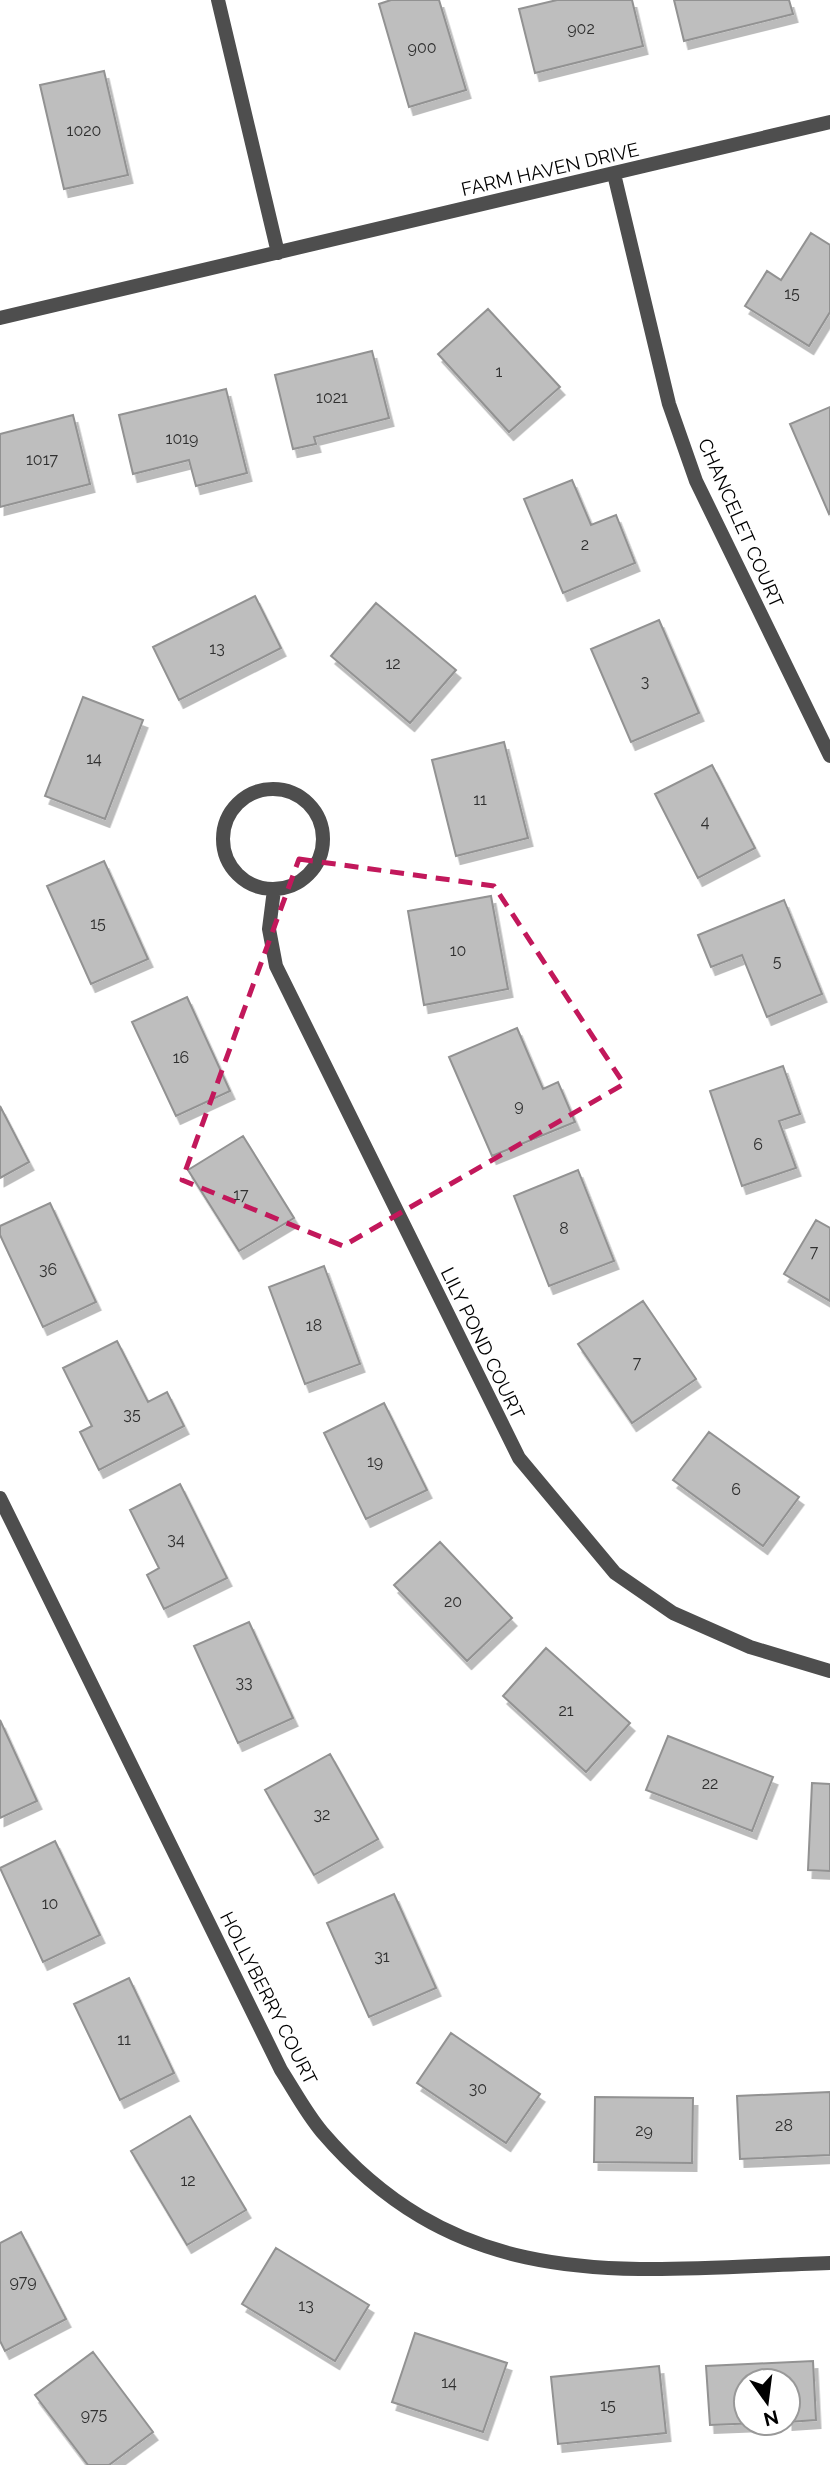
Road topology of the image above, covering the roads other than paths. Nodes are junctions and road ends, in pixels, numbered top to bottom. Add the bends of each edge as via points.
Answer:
1 (218, 0) edge
2 (830, 122) edge
3 (614, 174) junction
4 (278, 253) junction
5 (0, 318) edge
6 (830, 757) edge
7 (274, 890) junction
8 (0, 1498) edge
9 (830, 1671) edge
10 (830, 2263) edge

1 - 4 street
2 - 3 street, FARM HAVEN DRIVE
3 - 4 street, FARM HAVEN DRIVE
3 - 6 street, CHANCELET COURT via 669,404 696,481
4 - 5 street, FARM HAVEN DRIVE
7 - 7 street via 306,877 322,847 322,830 316,813 304,800 271,790 239,802 223,832 223,849 241,878
7 - 9 street, LILY POND COURT via 269,929 276,966 519,1458 615,1573 673,1613 750,1647
8 - 10 street, HOLLYBERRY COURT via 281,2070 320,2130 362,2174 406,2209 453,2236 501,2254 548,2264 621,2270

